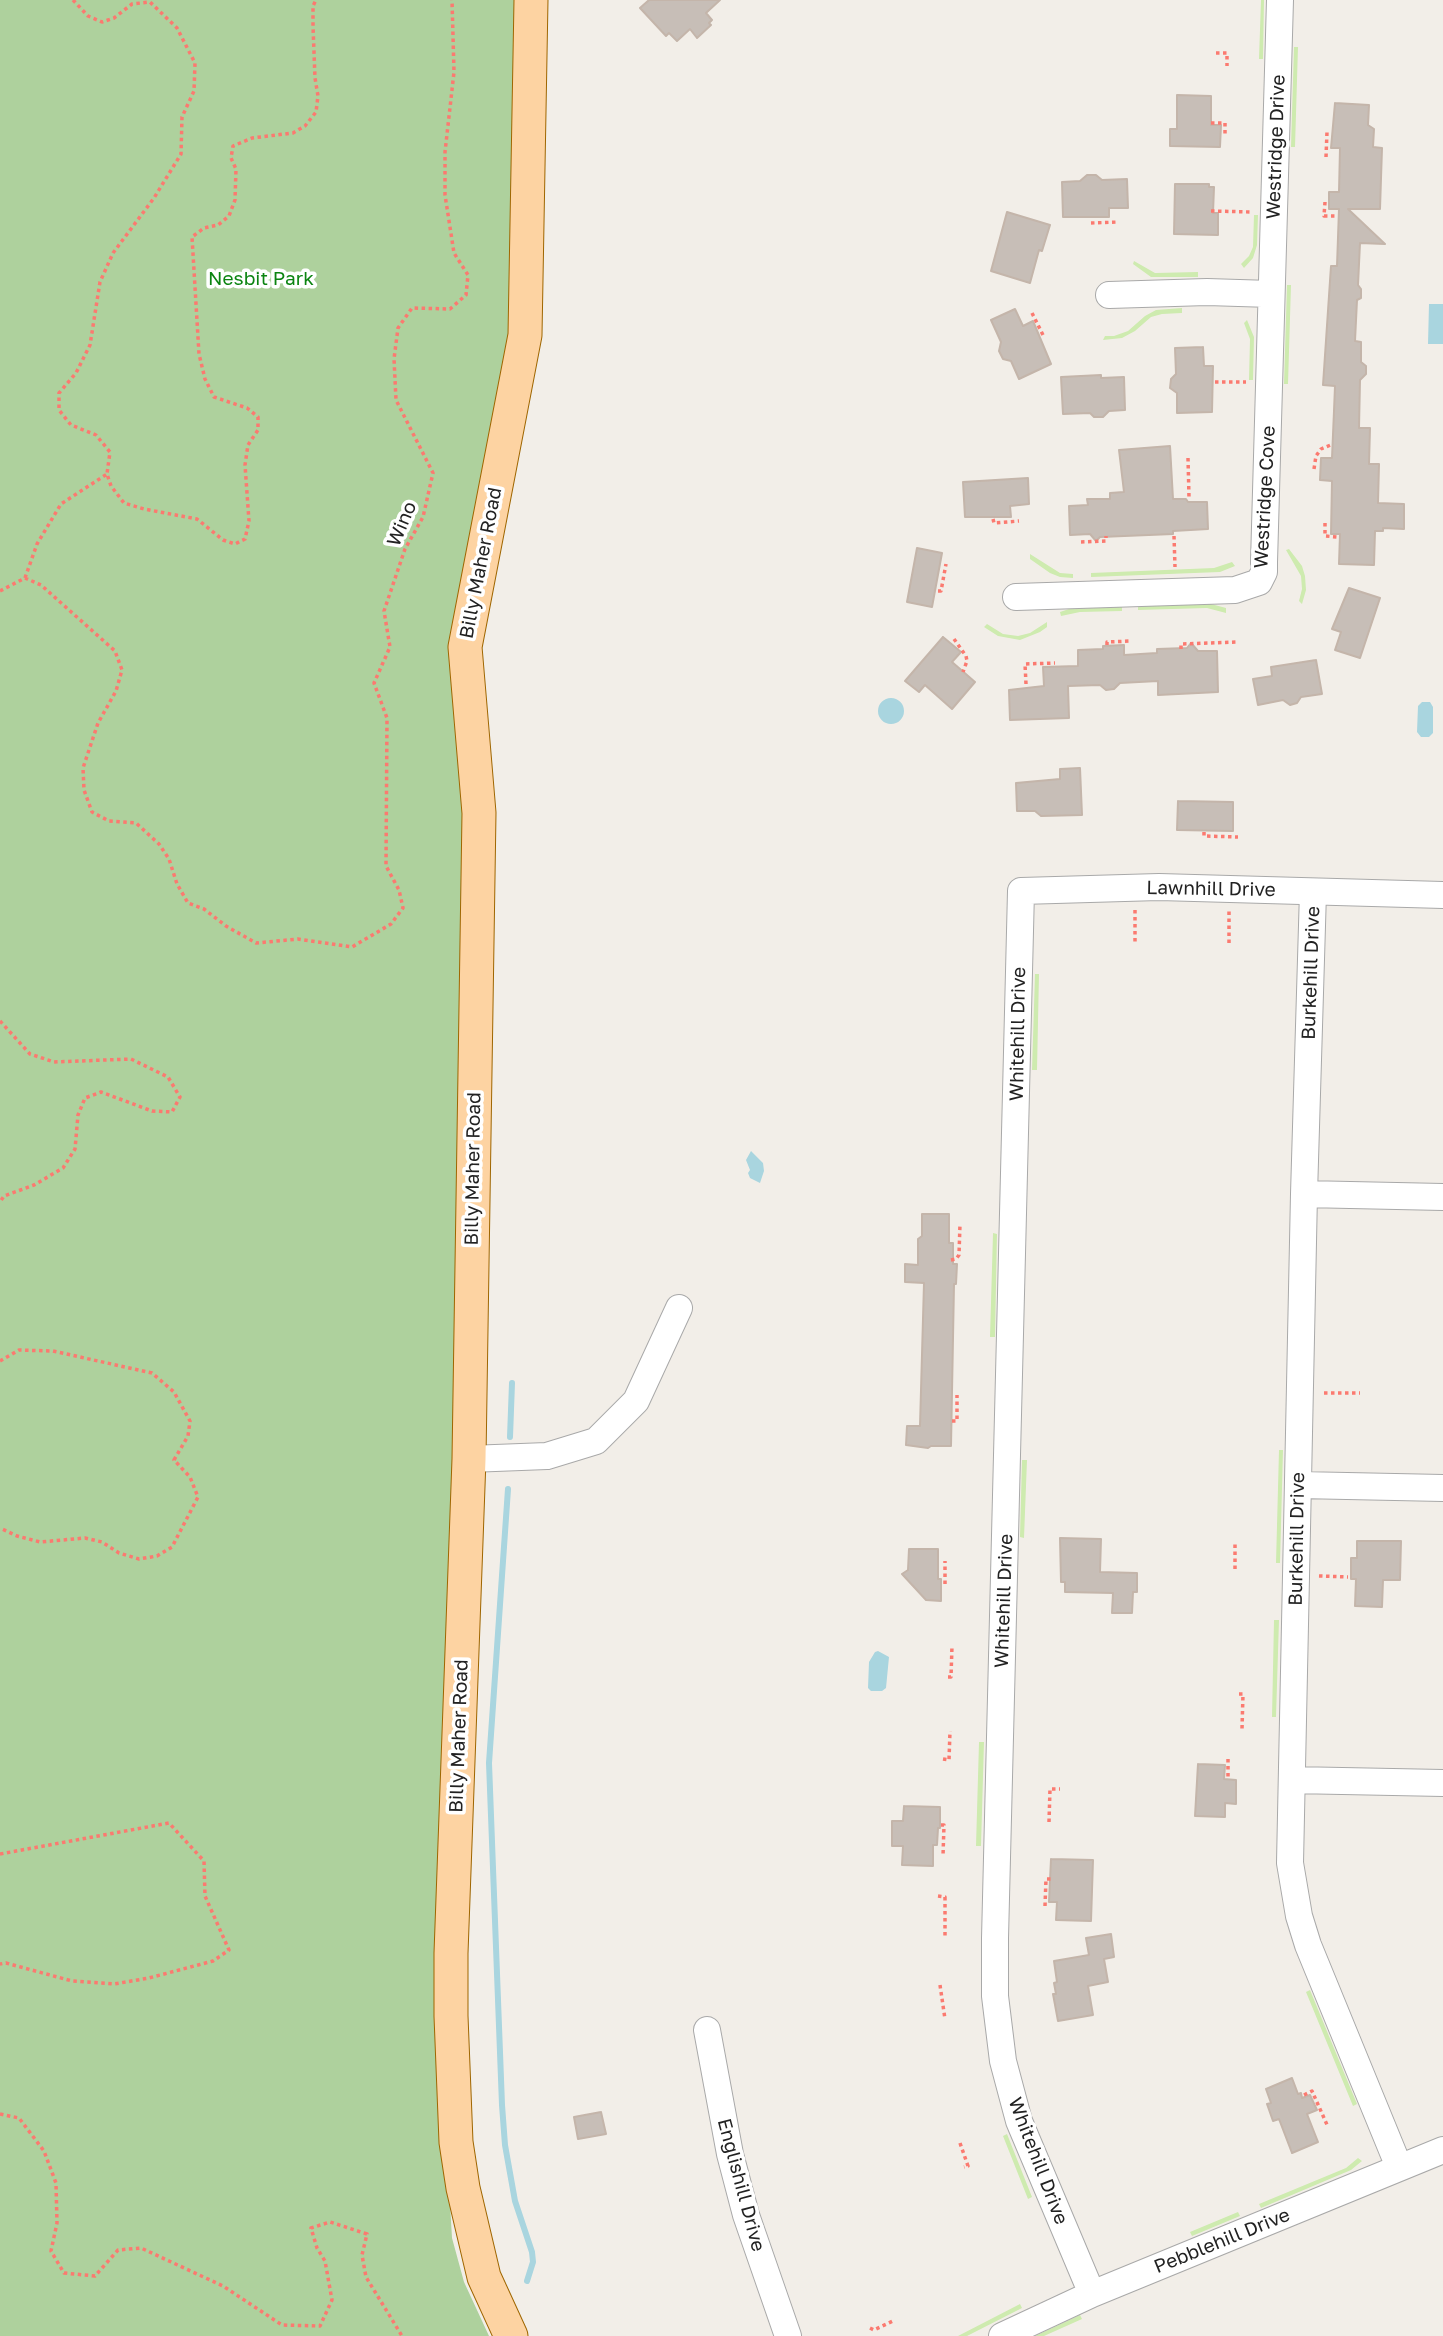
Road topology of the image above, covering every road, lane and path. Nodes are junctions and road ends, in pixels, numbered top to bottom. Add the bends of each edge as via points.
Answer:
1 (73, 0) edge
2 (316, 0) edge
3 (452, 0) edge
4 (531, 0) edge
5 (1280, 0) edge
6 (1216, 53) dead end
7 (1227, 66) dead end
8 (1211, 122) dead end
9 (1329, 132) dead end
10 (1225, 137) dead end
11 (1326, 157) dead end
12 (1325, 202) dead end
13 (1211, 211) dead end
14 (1251, 212) dead end
15 (1336, 216) dead end
16 (1119, 222) dead end
17 (1091, 223) dead end
18 (1271, 293) junction
19 (1108, 295) dead end
20 (1032, 313) dead end
21 (1041, 336) dead end
22 (1215, 382) dead end
23 (1247, 382) dead end
24 (1333, 444) dead end
25 (1188, 458) dead end
26 (1314, 469) dead end
27 (107, 474) junction
28 (1189, 497) dead end
29 (993, 519) dead end
30 (1020, 521) dead end
31 (1325, 523) dead end
32 (1106, 536) dead end
33 (1174, 536) dead end
34 (1337, 537) dead end
35 (1081, 542) dead end
36 (946, 564) dead end
37 (1175, 567) dead end
38 (25, 578) junction
39 (0, 591) edge
40 (937, 591) dead end
41 (1016, 597) dead end
42 (954, 639) dead end
43 (1132, 641) dead end
44 (1236, 642) dead end
45 (1107, 645) dead end
46 (1181, 649) dead end
47 (1055, 663) dead end
48 (963, 672) dead end
49 (1026, 684) dead end
50 (1204, 832) dead end
51 (1238, 837) dead end
52 (1021, 891) joint
53 (1313, 892) junction
54 (1443, 895) edge
55 (1135, 910) dead end
56 (1229, 911) dead end
57 (1135, 943) dead end
58 (1229, 943) dead end
59 (0, 1021) edge
60 (1304, 1194) junction
61 (1443, 1197) edge
62 (0, 1202) edge
63 (960, 1224) dead end
64 (951, 1260) dead end
65 (679, 1308) dead end
66 (0, 1361) edge
67 (1322, 1393) dead end
68 (1360, 1393) dead end
69 (957, 1395) dead end
70 (952, 1421) dead end
71 (469, 1459) junction
72 (1299, 1485) junction
73 (1443, 1488) edge
74 (0, 1528) edge
75 (1235, 1543) dead end
76 (945, 1561) dead end
77 (1235, 1569) dead end
78 (1317, 1576) dead end
79 (1349, 1577) dead end
80 (945, 1584) dead end
81 (952, 1646) dead end
82 (947, 1677) dead end
83 (1239, 1694) dead end
84 (1242, 1729) dead end
85 (950, 1731) dead end
86 (943, 1759) dead end
87 (1228, 1759) dead end
88 (1228, 1777) dead end
89 (1292, 1780) junction
90 (1443, 1783) edge
91 (1060, 1789) dead end
92 (1049, 1822) dead end
93 (941, 1825) dead end
94 (0, 1854) edge
95 (943, 1856) dead end
96 (1053, 1879) dead end
97 (937, 1896) dead end
98 (1045, 1906) dead end
99 (945, 1937) dead end
100 (0, 1964) edge
101 (940, 1985) dead end
102 (945, 2019) dead end
103 (707, 2030) dead end
104 (1304, 2095) dead end
105 (0, 2114) edge
106 (1328, 2127) dead end
107 (960, 2143) dead end
108 (1443, 2150) edge
109 (964, 2167) dead end
110 (1399, 2167) junction
111 (1092, 2294) junction
112 (895, 2320) dead end
113 (870, 2328) dead end
114 (402, 2336) edge
115 (511, 2336) edge
116 (788, 2336) edge
117 (1002, 2336) edge

1 - 27 path via 88,16 102,22 132,4 150,2 177,28 195,63 194,90 182,117 181,154 113,253 100,282 90,345 59,393 59,410 71,425 96,435 110,452
2 - 27 path via 316,112 305,127 293,133 252,138 233,146 235,200 229,216 192,237 199,354 205,379 214,397 247,408 258,417 245,465 249,521 245,539 235,544 197,519 124,503
3 - 38 path, Wino via 454,72 445,195 454,253 468,275 466,295 450,309 412,307 398,328 394,359 396,400 433,473 423,517 405,549 384,611 390,647 374,683 387,718 386,866 403,908 391,925 352,947 298,939 256,943 188,902 169,859 136,823 109,821 92,812 83,768 122,670 115,651 41,585
4 - 71 main road, Billy Maher Road via 525,335 465,648 479,813
5 - 18 street, Westridge Drive
6 - 7 path via 1227,53
8 - 10 path via 1225,123
9 - 11 path
12 - 15 path via 1324,216
13 - 14 path
16 - 17 path
18 - 19 street
18 - 41 street, Westridge Cove via 1264,572 1259,582 1235,590
20 - 21 path
22 - 23 path
24 - 26 path via 1321,449
25 - 28 path
27 - 38 path via 61,504 37,544
29 - 30 path via 994,523
31 - 34 path via 1325,536
32 - 35 path via 1106,541
33 - 37 path
36 - 40 path via 941,591
38 - 39 path
42 - 48 path via 966,656
43 - 45 path
44 - 46 path via 1181,644
47 - 49 path via 1025,664
50 - 51 path via 1204,836
52 - 53 street, Lawnhill Drive via 1159,887
52 - 111 street, Whitehill Drive via 995,1996 1003,2061 1019,2121
53 - 54 street, Lawnhill Drive
53 - 60 street, Burkehill Drive
55 - 57 path
56 - 58 path
59 - 62 path via 30,1054 54,1062 131,1059 168,1077 180,1097 172,1112 152,1111 101,1092 85,1098 78,1115 75,1149 63,1168
60 - 61 street
60 - 72 street, Burkehill Drive
63 - 64 path via 959,1255
65 - 71 street via 636,1401 596,1441 547,1456
66 - 74 path via 19,1350 53,1351 152,1373 174,1392 190,1421 188,1436 174,1460 190,1477 198,1497 172,1548 139,1559 85,1538 40,1542
67 - 68 path
69 - 70 path via 957,1421
71 - 115 main road, Billy Maher Road via 451,1953 456,2142 474,2242 484,2277
72 - 73 street
72 - 89 street, Burkehill Drive
75 - 77 path
76 - 80 path
78 - 79 path
81 - 82 path via 951,1677
83 - 84 path via 1243,1695
85 - 86 path via 949,1760
87 - 88 path
89 - 90 street
89 - 110 street, Burkehill Drive via 1290,1863 1299,1916
91 - 92 path via 1050,1788
93 - 95 path
94 - 100 path via 170,1823 204,1861 205,1896 229,1950 213,1961 114,1984 72,1981
96 - 98 path via 1046,1879
97 - 99 path via 945,1897
101 - 102 path
103 - 116 street, Englishill Drive via 746,2215
104 - 106 path via 1312,2091
105 - 114 path via 19,2118 44,2151 56,2183 57,2223 51,2251 64,2273 95,2276 118,2250 141,2248 223,2286 282,2325 320,2326 332,2300 325,2261 311,2228 330,2221 367,2234 362,2255 366,2277
107 - 109 path via 968,2166
108 - 110 street, Pebblehill Drive
110 - 111 street, Pebblehill Drive
111 - 117 street, Pebblehill Drive
112 - 113 path

